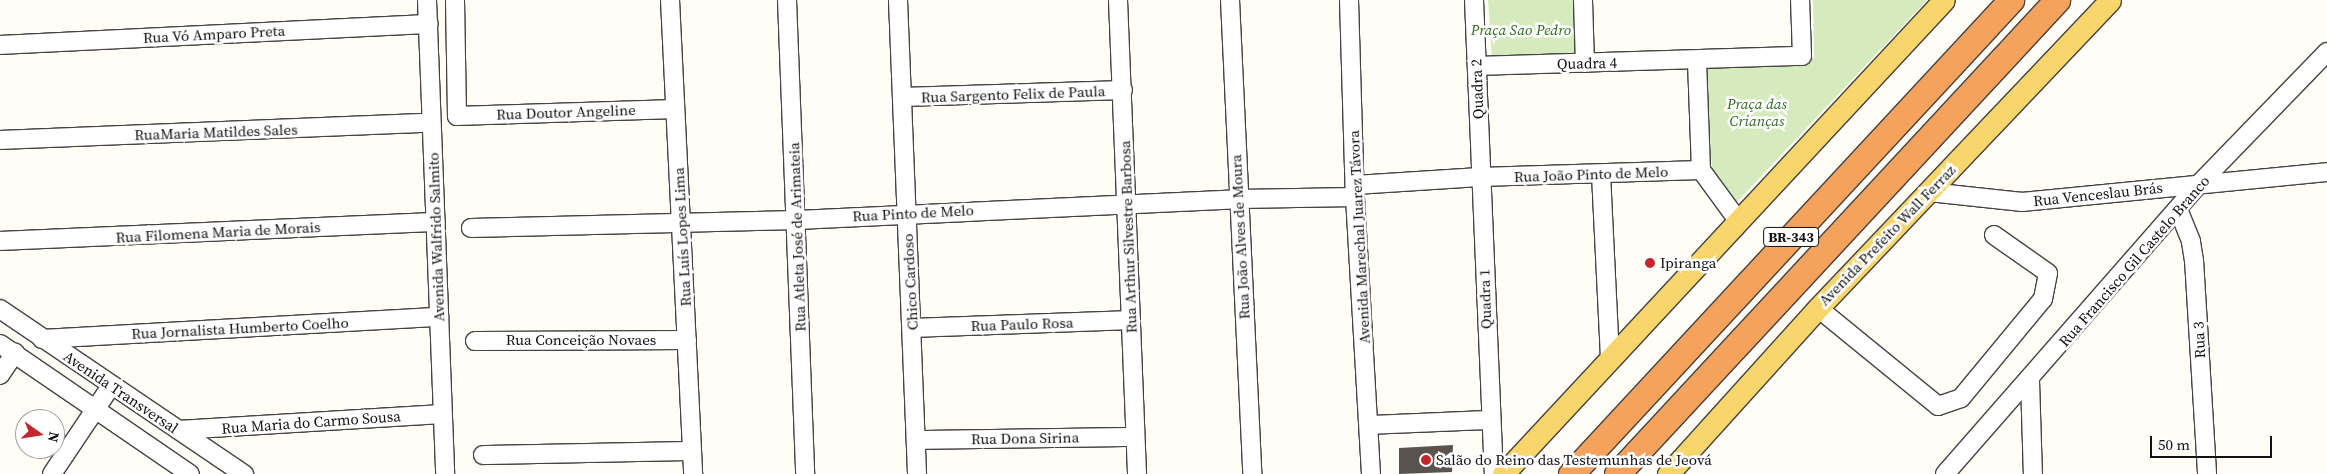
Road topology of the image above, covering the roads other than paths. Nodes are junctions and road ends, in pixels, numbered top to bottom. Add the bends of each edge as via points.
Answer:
1 (427, 0) edge
2 (455, 0) edge
3 (670, 0) edge
4 (786, 0) edge
5 (898, 0) edge
6 (1118, 0) edge
7 (1230, 0) edge
8 (1349, 0) edge
9 (1474, 0) edge
10 (1584, 0) edge
11 (1800, 0) edge
12 (1944, 0) edge
13 (2011, 0) edge
14 (2056, 0) edge
15 (2110, 0) edge
16 (428, 24) junction
17 (0, 45) edge
18 (2327, 52) edge
19 (1697, 61) junction
20 (1585, 63) junction
21 (1477, 66) junction
22 (1123, 90) junction
23 (903, 97) junction
24 (675, 108) junction
25 (431, 124) junction
26 (0, 140) edge
27 (1701, 170) junction
28 (2327, 172) edge
29 (1601, 174) junction
30 (1480, 177) junction
31 (2200, 184) junction
32 (1355, 191) junction
33 (1929, 192) junction
34 (1238, 199) junction
35 (1126, 204) junction
36 (2178, 209) junction
37 (906, 213) junction
38 (797, 220) junction
39 (436, 222) junction
40 (1739, 222) junction
41 (682, 223) junction
42 (472, 228) dead end
43 (1994, 235) dead end
44 (0, 241) edge
45 (1818, 308) junction
46 (0, 309) edge
47 (439, 317) junction
48 (1131, 320) junction
49 (912, 328) junction
50 (42, 339) junction
51 (687, 340) junction
52 (475, 341) dead end
53 (7, 349) edge
54 (1610, 360) junction
55 (0, 375) edge
56 (2030, 381) junction
57 (111, 386) junction
58 (96, 409) junction
59 (442, 414) junction
60 (1490, 420) junction
61 (1368, 425) junction
62 (180, 430) junction
63 (1135, 437) junction
64 (916, 440) junction
65 (692, 451) junction
66 (483, 455) dead end
67 (180, 471) edge
68 (52, 474) edge
69 (244, 474) edge
70 (445, 474) edge
71 (693, 474) edge
72 (805, 474) edge
73 (917, 474) edge
74 (1137, 474) edge
75 (1252, 474) edge
76 (1371, 474) edge
77 (1494, 474) edge
78 (1503, 474) edge
79 (1571, 474) edge
80 (1617, 474) edge
81 (1668, 474) edge
82 (1945, 474) edge
83 (2033, 474) edge
84 (2207, 474) edge

1 - 16 street, Avenida Walfrido Salmito
2 - 24 street, Rua Doutor Angeline via 457,116
3 - 24 street, Rua Luís Lopes Lima
4 - 38 street, Rua Atleta José de Arimateia
5 - 23 street, Chico Cardoso
6 - 22 street, Rua Arthur Silvestre Barbosa
7 - 34 street, Rua João Alves de Moura
8 - 32 street, Avenida Marechal Juarez Távora
9 - 21 street, Quadra 2
10 - 20 street
11 - 19 street, Quadra 4 via 1802,56
12 - 40 main road
13 - 79 highway, BR-343
14 - 80 highway, BR-343
15 - 33 main road, Avenida Prefeito Wall Ferraz
16 - 17 street, Rua Vó Amparo Preta
16 - 25 street, Avenida Walfrido Salmito
18 - 31 street, Rua Francisco Gil Castelo Branco
19 - 20 street, Quadra 4
19 - 27 street
20 - 21 street, Quadra 4
21 - 30 street, Quadra 2
22 - 23 street, Rua Sargento Felix de Paula
22 - 35 street, Rua Arthur Silvestre Barbosa
23 - 37 street, Chico Cardoso
24 - 41 street, Rua Luís Lopes Lima
25 - 26 street, RuaMaria Matildes Sales
25 - 39 street, Avenida Walfrido Salmito
27 - 29 street, Rua João Pinto de Melo
27 - 40 street
28 - 31 street, Rua Venceslau Brás
29 - 30 street, Rua João Pinto de Melo
29 - 54 street
30 - 32 street, Rua Pinto de Melo
30 - 60 street, Quadra 1
31 - 33 street, Rua Venceslau Brás via 2022,202
31 - 36 street, Rua Francisco Gil Castelo Branco
32 - 34 street, Rua Pinto de Melo
32 - 61 street, Avenida Marechal Juarez Távora
33 - 45 main road, Avenida Prefeito Wall Ferraz
34 - 35 street, Rua Pinto de Melo
34 - 75 street, Rua João Alves de Moura
35 - 37 street, Rua Pinto de Melo
35 - 48 street, Rua Arthur Silvestre Barbosa
36 - 56 street, Rua Francisco Gil Castelo Branco
36 - 84 street, Rua 3 via 2191,242 2194,260
37 - 38 street, Rua Pinto de Melo
37 - 49 street, Chico Cardoso
38 - 41 street, Rua Pinto de Melo
38 - 72 street, Rua Atleta José de Arimateia
39 - 44 street, Rua Filomena Maria de Morais
39 - 47 street, Avenida Walfrido Salmito
40 - 54 main road
41 - 42 street, Rua Pinto de Melo
41 - 51 street, Rua Luís Lopes Lima
43 - 45 street via 2048,273 2043,299 1961,398 1938,406
45 - 81 main road, Avenida Prefeito Wall Ferraz
46 - 50 street, Avenida Transversal
47 - 50 street, Rua Jornalista Humberto Coelho
47 - 59 street, Avenida Walfrido Salmito
48 - 49 street, Rua Paulo Rosa
48 - 63 street, Rua Arthur Silvestre Barbosa
49 - 64 street, Chico Cardoso
50 - 57 street, Avenida Transversal
51 - 52 street, Rua Conceição Novaes
51 - 65 street, Rua Luís Lopes Lima
53 - 55 street
53 - 58 street, Avenida Transversal
54 - 78 main road
56 - 82 street, Rua Francisco Gil Castelo Branco
56 - 83 street
57 - 58 street
57 - 62 street, Avenida Transversal
58 - 67 street, Avenida Transversal
58 - 68 street
59 - 62 street, Rua Maria do Carmo Sousa
59 - 70 street, Avenida Walfrido Salmito
60 - 61 street
60 - 77 street, Quadra 1
61 - 76 street, Avenida Marechal Juarez Távora
62 - 69 street, Avenida Transversal
63 - 64 street, Rua Dona Sirina
63 - 74 street, Rua Arthur Silvestre Barbosa
64 - 73 street, Chico Cardoso
65 - 66 street
65 - 71 street, Rua Luís Lopes Lima

